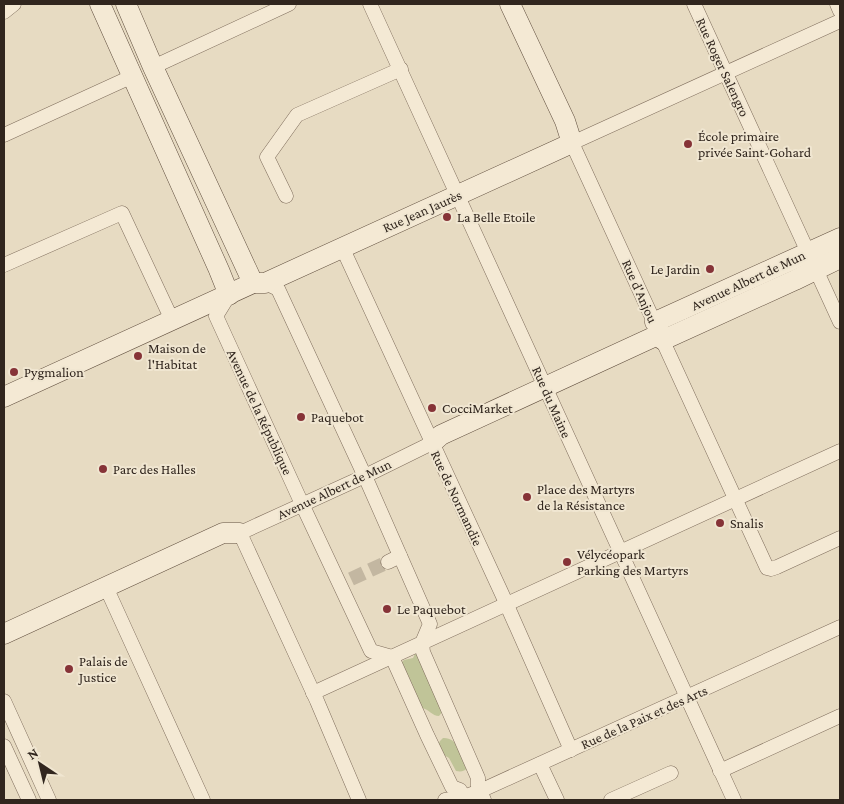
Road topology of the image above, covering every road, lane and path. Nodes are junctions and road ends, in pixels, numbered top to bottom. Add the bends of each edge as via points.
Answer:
1 (14, 4) edge
2 (100, 4) edge
3 (126, 4) edge
4 (289, 4) edge
5 (370, 4) edge
6 (510, 4) edge
7 (694, 4) edge
8 (837, 4) edge
9 (273, 7) edge
10 (840, 11) edge
11 (4, 12) edge
12 (840, 21) edge
13 (153, 67) junction
14 (401, 70) junction
15 (726, 73) junction
16 (133, 76) junction
17 (4, 135) edge
18 (572, 143) junction
19 (457, 195) junction
20 (286, 196) dead end
21 (840, 238) edge
22 (342, 247) junction
23 (840, 258) edge
24 (812, 261) junction
25 (4, 265) edge
26 (259, 283) junction
27 (229, 295) junction
28 (172, 320) junction
29 (840, 322) edge
30 (659, 332) junction
31 (545, 386) junction
32 (4, 396) edge
33 (432, 443) junction
34 (840, 451) edge
35 (365, 476) junction
36 (740, 497) junction
37 (302, 504) junction
38 (240, 533) junction
39 (840, 538) edge
40 (620, 553) junction
41 (106, 587) junction
42 (506, 605) junction
43 (840, 628) edge
44 (4, 634) edge
45 (422, 644) junction
46 (392, 657) junction
47 (314, 693) junction
48 (686, 698) junction
49 (4, 701) edge
50 (840, 716) edge
51 (840, 723) edge
52 (4, 746) edge
53 (571, 750) junction
54 (540, 764) junction
55 (720, 771) junction
56 (671, 773) dead end
57 (482, 795) edge
58 (464, 798) edge
59 (29, 800) edge
60 (49, 800) edge
61 (203, 800) edge
62 (359, 800) edge
63 (445, 800) edge
64 (557, 800) edge
65 (611, 800) edge
66 (734, 800) edge

1 - 11 street
2 - 16 street
3 - 13 street
4 - 9 street
5 - 14 street, Rue du Maine
6 - 18 street, Rue d'Anjou via 565,121
7 - 15 street, Rue Roger Salengro
8 - 10 street
9 - 13 street
12 - 15 street, Rue Jean Jaurès
13 - 26 street
14 - 19 street, Rue du Maine
14 - 20 street via 297,115 267,157
15 - 18 street, Rue Jean Jaurès
15 - 24 street, Rue Roger Salengro
16 - 17 street
16 - 27 street
18 - 19 street, Rue Jean Jaurès
18 - 30 street, Rue d'Anjou
19 - 22 street, Rue Jean Jaurès
19 - 31 street, Rue du Maine
21 - 24 street, Avenue Albert de Mun
22 - 26 street, Rue Jean Jaurès
22 - 33 street, Rue de Normandie
23 - 24 street, Avenue Albert de Mun
24 - 29 street, Rue Roger Salengro
24 - 30 street, Avenue Albert de Mun
25 - 28 street via 122,212
26 - 27 street, Rue Jean Jaurès
26 - 35 street via 278,289
27 - 28 street, Rue Jean Jaurès
27 - 37 street, Avenue de la République via 216,316
28 - 32 street, Rue Jean Jaurès
30 - 31 street, Avenue Albert de Mun
30 - 36 street, Rue d'Anjou
31 - 33 street, Avenue Albert de Mun via 441,435
31 - 40 street, Rue du Maine
33 - 35 street, Avenue Albert de Mun
33 - 42 street, Rue de Normandie
34 - 36 street
35 - 37 street, Avenue Albert de Mun
35 - 45 street via 394,559 430,624
36 - 39 street, Rue d'Anjou via 767,568 777,567
36 - 40 street
37 - 38 street, Avenue Albert de Mun
37 - 46 street, Avenue de la République via 345,581 371,651
38 - 41 street, Avenue Albert de Mun via 223,533
38 - 47 street
40 - 42 street
40 - 48 street, Rue du Maine
41 - 44 street, Avenue Albert de Mun
41 - 61 street
42 - 45 street
42 - 53 street, Rue de Normandie
43 - 48 street, Rue de la Paix et des Arts
45 - 46 street
45 - 57 street via 478,778
46 - 47 street
46 - 58 street via 452,787 460,790
47 - 62 street
48 - 53 street, Rue de la Paix et des Arts
48 - 55 street, Rue du Maine
49 - 60 street
50 - 51 street
50 - 55 street
52 - 59 street
53 - 54 street, Rue de la Paix et des Arts
54 - 57 street, Rue de la Paix et des Arts
54 - 64 street
55 - 66 street, Rue du Maine
56 - 65 street
57 - 58 street, Rue de la Paix et des Arts
58 - 63 street, Rue de la Paix et des Arts

